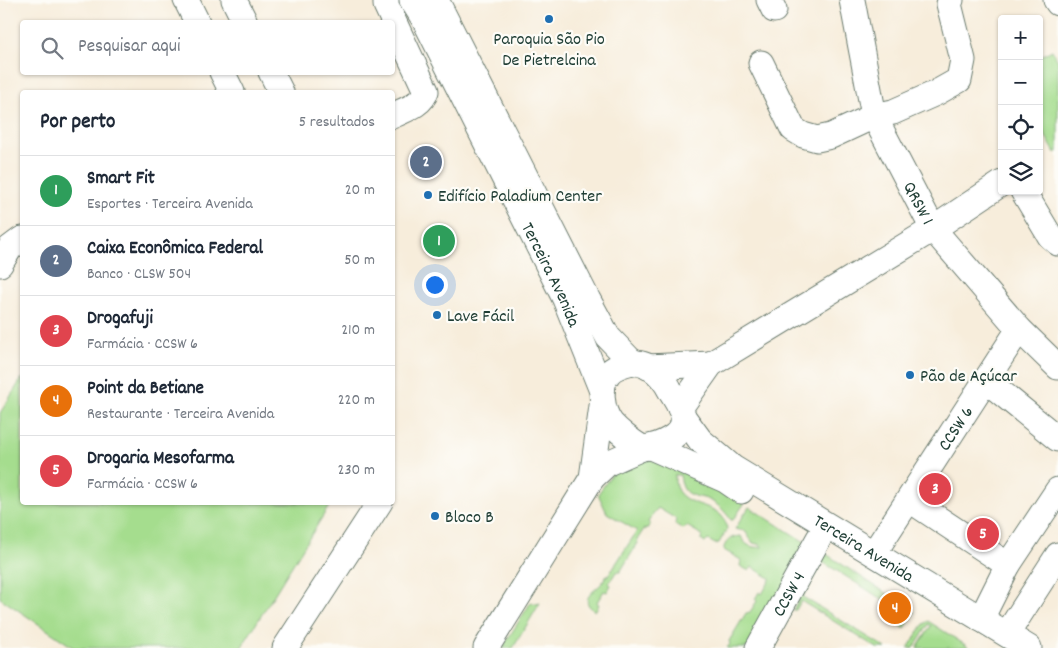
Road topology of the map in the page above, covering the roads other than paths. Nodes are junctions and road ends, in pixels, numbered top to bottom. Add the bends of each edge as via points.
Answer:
1 (186, 0) edge
2 (234, 0) edge
3 (386, 0) edge
4 (412, 0) edge
5 (436, 0) edge
6 (852, 0) edge
7 (951, 0) edge
8 (196, 20) edge
9 (244, 20) edge
10 (393, 20) edge
11 (395, 24) edge
12 (761, 63) dead end
13 (224, 75) edge
14 (273, 75) edge
15 (231, 90) edge
16 (281, 90) edge
17 (395, 114) edge
18 (874, 116) junction
19 (998, 186) edge
20 (1025, 195) edge
21 (933, 229) junction
22 (20, 240) edge
23 (1058, 242) edge
24 (0, 264) edge
25 (1019, 329) junction
26 (640, 364) junction
27 (711, 364) junction
28 (1058, 367) edge
29 (987, 381) junction
30 (602, 398) junction
31 (682, 413) junction
32 (1058, 439) edge
33 (648, 448) junction
34 (592, 478) junction
35 (1058, 490) edge
36 (910, 500) junction
37 (378, 505) edge
38 (818, 538) junction
39 (874, 553) junction
40 (1058, 555) edge
41 (1008, 565) junction
42 (981, 618) junction
43 (1001, 641) edge
44 (285, 648) edge
45 (486, 648) edge
46 (758, 648) edge
47 (1029, 648) edge

1 - 8 street
2 - 9 street
3 - 10 street
4 - 30 street, Terceira Avenida via 565,299
5 - 26 street, Terceira Avenida via 608,336
6 - 18 street, QRSW 1
7 - 18 street via 949,4 963,60 959,80 893,112
11 - 17 street via 426,91 418,103
12 - 18 street via 793,129 803,135 817,139 831,136
13 - 15 street
14 - 16 street
18 - 21 street, QRSW 1
19 - 21 street
20 - 23 street via 1050,236
21 - 25 street, QRSW 1
21 - 27 street
22 - 24 street via 10,248
25 - 28 street, QRSW 1
25 - 29 street, CCSW 6
26 - 27 street
26 - 30 street via 620,366 607,375
26 - 31 street via 665,381
27 - 31 street
29 - 32 street
29 - 36 street, CCSW 6
30 - 33 street via 610,422 624,436
30 - 34 street
31 - 33 street via 680,430 671,439
31 - 39 street, Terceira Avenida via 700,440 733,468
33 - 34 street via 608,463
33 - 38 street, Terceira Avenida via 725,480
34 - 45 street
35 - 41 street
36 - 39 street, CCSW 6
36 - 41 street
37 - 44 street
38 - 43 street, Terceira Avenida
38 - 46 street, CCSW 4
39 - 42 street, Terceira Avenida
40 - 43 street
41 - 42 street
42 - 43 street, Terceira Avenida
43 - 47 street, Terceira Avenida

